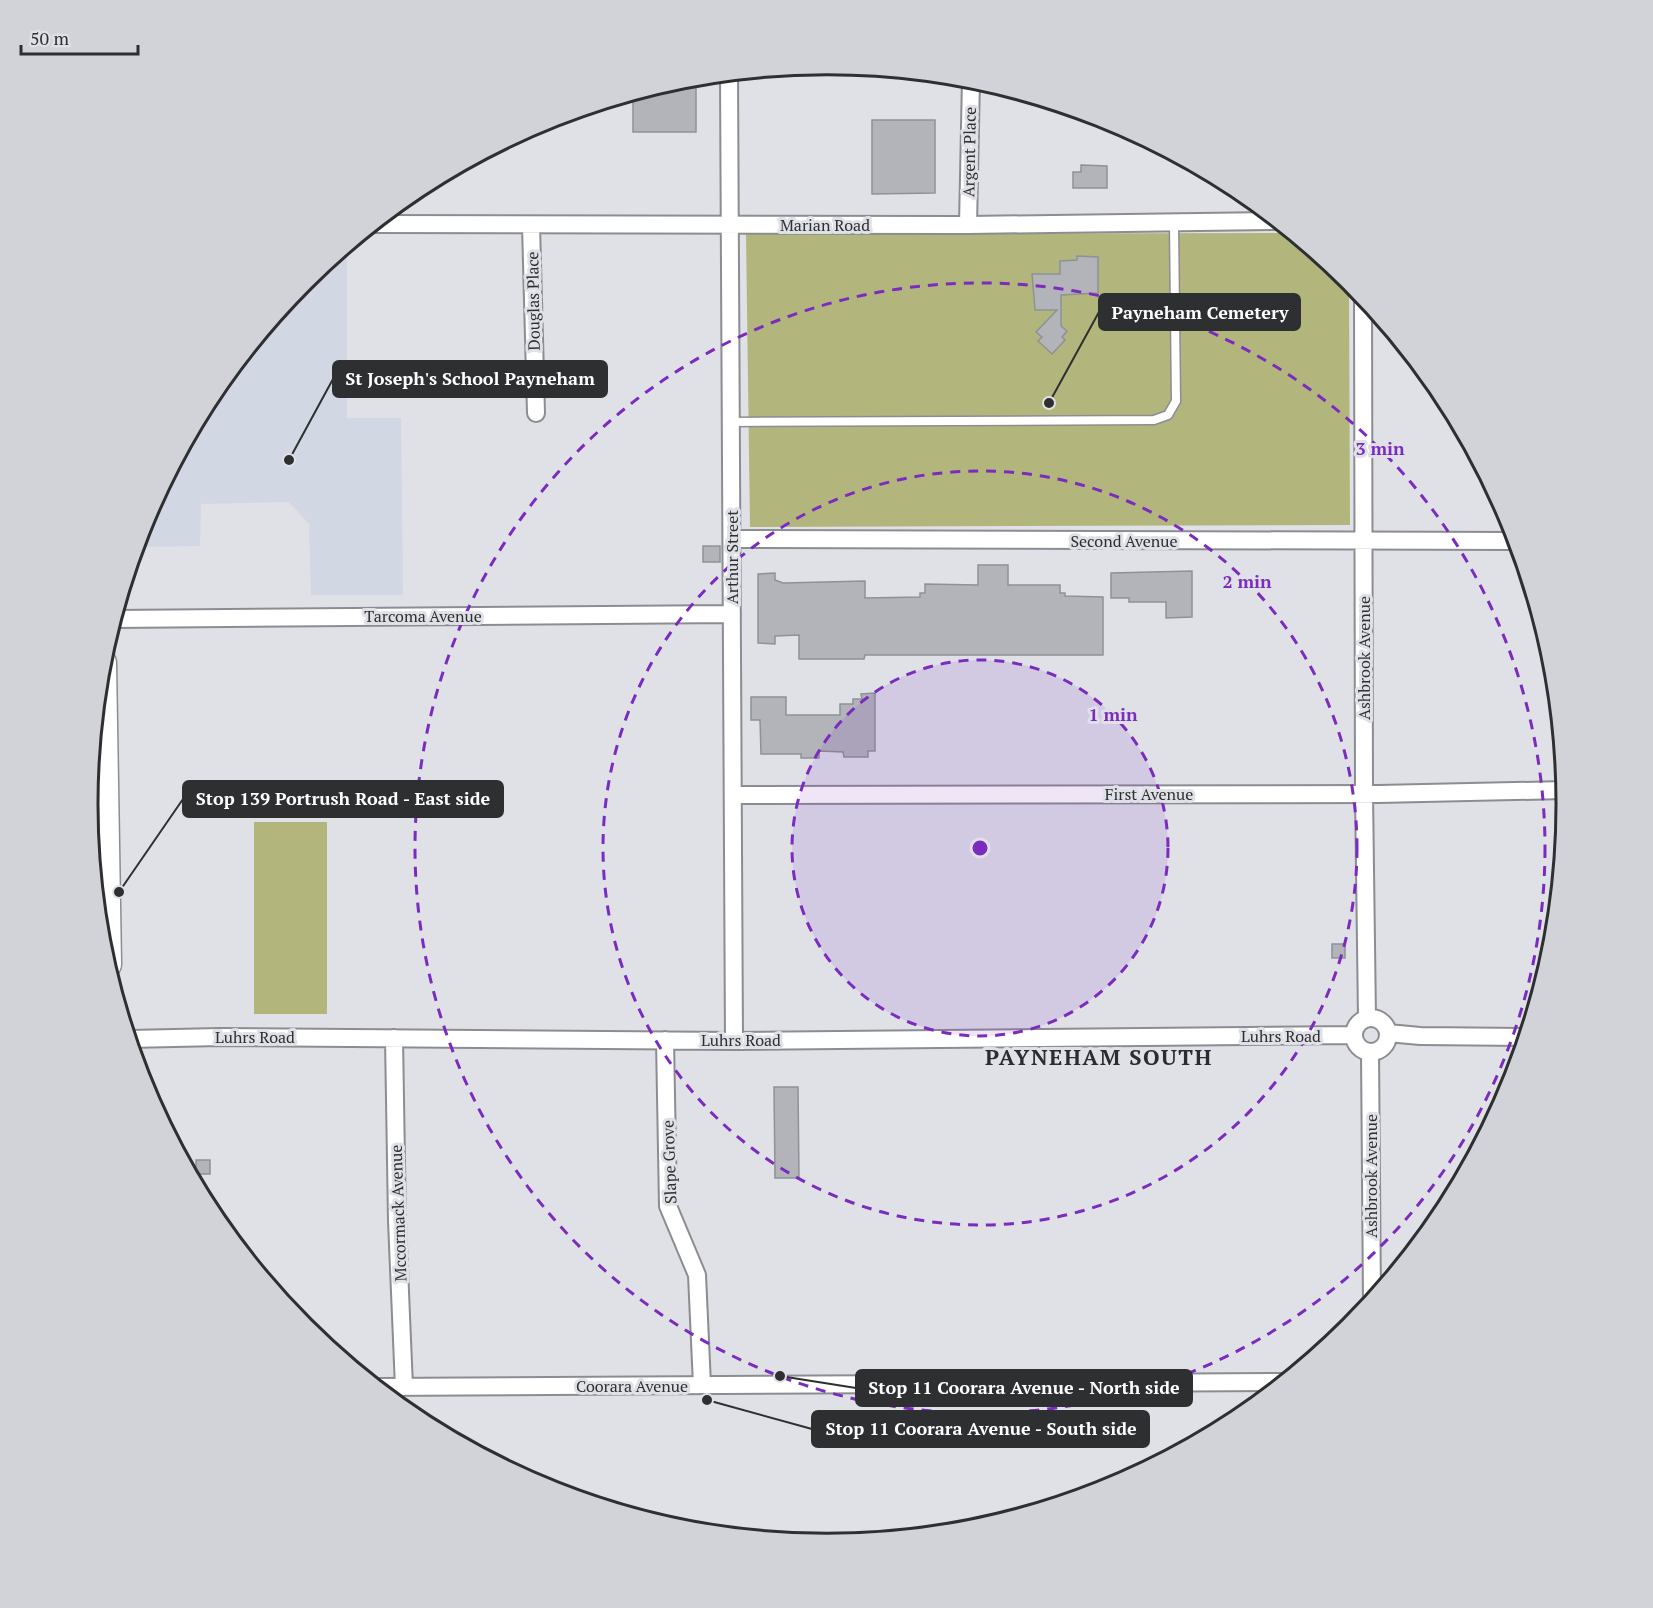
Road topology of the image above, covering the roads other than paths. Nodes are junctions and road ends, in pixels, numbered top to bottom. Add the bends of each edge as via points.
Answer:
1 (729, 81) edge
2 (971, 89) edge
3 (1264, 221) edge
4 (1174, 223) junction
5 (386, 224) edge
6 (730, 224) junction
7 (531, 225) junction
8 (968, 225) junction
9 (1363, 311) edge
10 (536, 413) dead end
11 (731, 422) junction
12 (732, 539) junction
13 (1506, 542) edge
14 (1364, 543) junction
15 (732, 614) junction
16 (121, 619) edge
17 (1555, 790) edge
18 (1364, 794) junction
19 (733, 795) junction
20 (1367, 1018) junction
21 (1388, 1033) junction
22 (1354, 1035) junction
23 (1517, 1037) edge
24 (394, 1038) junction
25 (136, 1039) edge
26 (665, 1040) junction
27 (734, 1041) junction
28 (1370, 1052) junction
29 (1372, 1288) edge
30 (1270, 1382) edge
31 (702, 1385) junction
32 (404, 1387) junction
33 (390, 1388) edge

1 - 6 street, Arthur Street
2 - 8 street, Argent Place
3 - 4 street, Marian Road
4 - 8 street, Marian Road
4 - 11 lane via 1176,402 1168,415 1154,420
5 - 7 street, Marian Road
6 - 7 street, Marian Road
6 - 8 street, Marian Road
6 - 11 street, Arthur Street
7 - 10 street, Douglas Place
9 - 14 street, Ashbrook Avenue
11 - 12 street, Arthur Street
12 - 14 street, Second Avenue
12 - 15 street, Arthur Street
13 - 14 street, Second Avenue
14 - 18 street, Ashbrook Avenue
15 - 16 street, Tarcoma Avenue
15 - 19 street, Arthur Street
17 - 18 street, First Avenue
18 - 19 street, First Avenue
18 - 20 street, Ashbrook Avenue
19 - 27 street, Arthur Street
20 - 21 street via 1379,1019
20 - 22 street via 1358,1024
21 - 23 street
21 - 28 street via 1385,1045
22 - 27 street, Luhrs Road
22 - 28 street via 1360,1047
24 - 25 street, Luhrs Road
24 - 26 street, Luhrs Road
24 - 32 street, Mccormack Avenue
26 - 27 street, Luhrs Road
26 - 31 street, Slape Grove via 669,1206 697,1275
28 - 29 street, Ashbrook Avenue
30 - 31 street, Coorara Avenue
31 - 32 street, Coorara Avenue
32 - 33 street, Coorara Avenue

